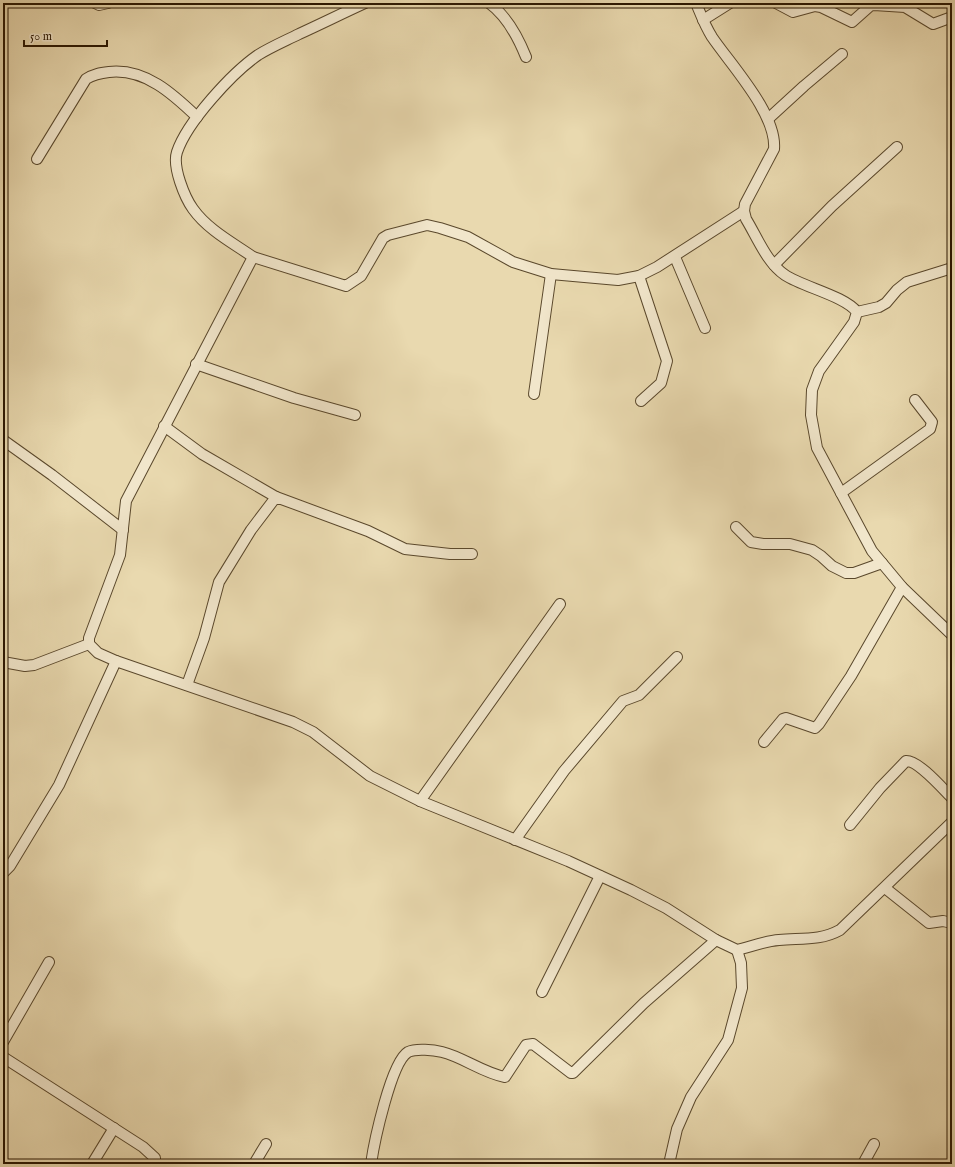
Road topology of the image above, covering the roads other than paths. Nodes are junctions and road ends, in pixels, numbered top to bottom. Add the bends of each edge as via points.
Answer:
1 (95, 3) edge
2 (108, 3) edge
3 (365, 3) edge
4 (489, 3) edge
5 (696, 3) edge
6 (730, 3) edge
7 (776, 3) edge
8 (823, 5) edge
9 (952, 17) edge
10 (703, 20) junction
11 (842, 54) dead end
12 (526, 57) dead end
13 (197, 117) junction
14 (768, 119) junction
15 (898, 148) dead end
16 (37, 159) dead end
17 (744, 211) junction
18 (253, 257) junction
19 (675, 257) junction
20 (774, 265) junction
21 (952, 268) edge
22 (552, 274) junction
23 (639, 276) junction
24 (857, 312) junction
25 (705, 328) dead end
26 (196, 364) junction
27 (534, 394) dead end
28 (915, 400) dead end
29 (641, 401) dead end
30 (355, 416) dead end
31 (164, 426) junction
32 (3, 440) edge
33 (841, 493) junction
34 (276, 497) junction
35 (736, 527) dead end
36 (123, 530) junction
37 (472, 554) dead end
38 (882, 563) junction
39 (902, 587) junction
40 (560, 604) dead end
41 (952, 635) edge
42 (89, 644) junction
43 (677, 657) dead end
44 (116, 661) junction
45 (3, 662) edge
46 (187, 685) junction
47 (764, 742) dead end
48 (952, 798) edge
49 (420, 801) junction
50 (952, 822) edge
51 (850, 825) dead end
52 (515, 840) junction
53 (3, 873) edge
54 (600, 876) junction
55 (885, 888) junction
56 (952, 923) edge
57 (716, 940) junction
58 (736, 950) junction
59 (49, 962) dead end
60 (542, 992) dead end
61 (3, 1042) edge
62 (3, 1057) edge
63 (114, 1128) junction
64 (266, 1144) dead end
65 (874, 1144) dead end
66 (92, 1164) edge
67 (155, 1164) edge
68 (254, 1164) edge
69 (371, 1164) edge
70 (669, 1164) edge
71 (863, 1164) edge

1 - 2 street
3 - 13 street via 258,55 243,66
4 - 12 street via 518,38
5 - 10 street
6 - 10 street
7 - 8 street via 793,12
8 - 9 street via 852,22 866,9 874,6 905,7 933,24
10 - 14 street
11 - 14 street
13 - 16 street via 178,98 150,80 129,72 97,73 86,79
13 - 18 street via 177,153 184,195 194,210 212,228
14 - 17 street via 775,139 774,149 749,195
15 - 20 street via 832,206
17 - 19 street
17 - 20 street via 746,219
18 - 22 street via 346,286 361,276 383,238 426,225 468,237 513,262
18 - 26 street
19 - 23 street
19 - 25 street
20 - 24 street via 785,275 847,304
21 - 24 street via 907,282 886,303
22 - 23 street via 618,280
22 - 27 street
23 - 29 street via 667,361 660,383
24 - 33 street via 854,322 819,371 812,390 811,415 817,448
26 - 30 street
26 - 31 street
28 - 33 street via 929,415 932,422 930,429
31 - 34 street via 202,454
31 - 36 street via 126,501
32 - 36 street
33 - 38 street via 872,551
34 - 37 street via 368,531 405,549
34 - 46 street via 251,530 219,582 204,638
35 - 38 street via 751,542 790,544 812,550 836,569 846,573 854,573
36 - 42 street via 120,556
38 - 39 street
39 - 41 street
39 - 47 street via 851,676 819,724 815,728 786,718
40 - 49 street
42 - 44 street via 98,653
42 - 45 street via 34,665
43 - 52 street via 638,695 623,701 564,771
44 - 46 street
44 - 53 street via 59,785 10,866
46 - 49 street via 293,722 313,732 370,776
48 - 51 street via 924,771 906,761
49 - 52 street
50 - 55 street
52 - 54 street
54 - 57 street via 666,908
54 - 60 street
55 - 56 street via 929,923
55 - 58 street via 840,930 831,935 778,940
57 - 58 street
57 - 69 street via 644,1003 573,1073 533,1044 526,1045 505,1077 442,1052 409,1052 399,1061 376,1131
58 - 70 street via 741,963 742,988 728,1040 691,1097 676,1129
59 - 61 street
62 - 63 street
63 - 66 street
63 - 67 street via 152,1153
64 - 68 street
65 - 71 street

